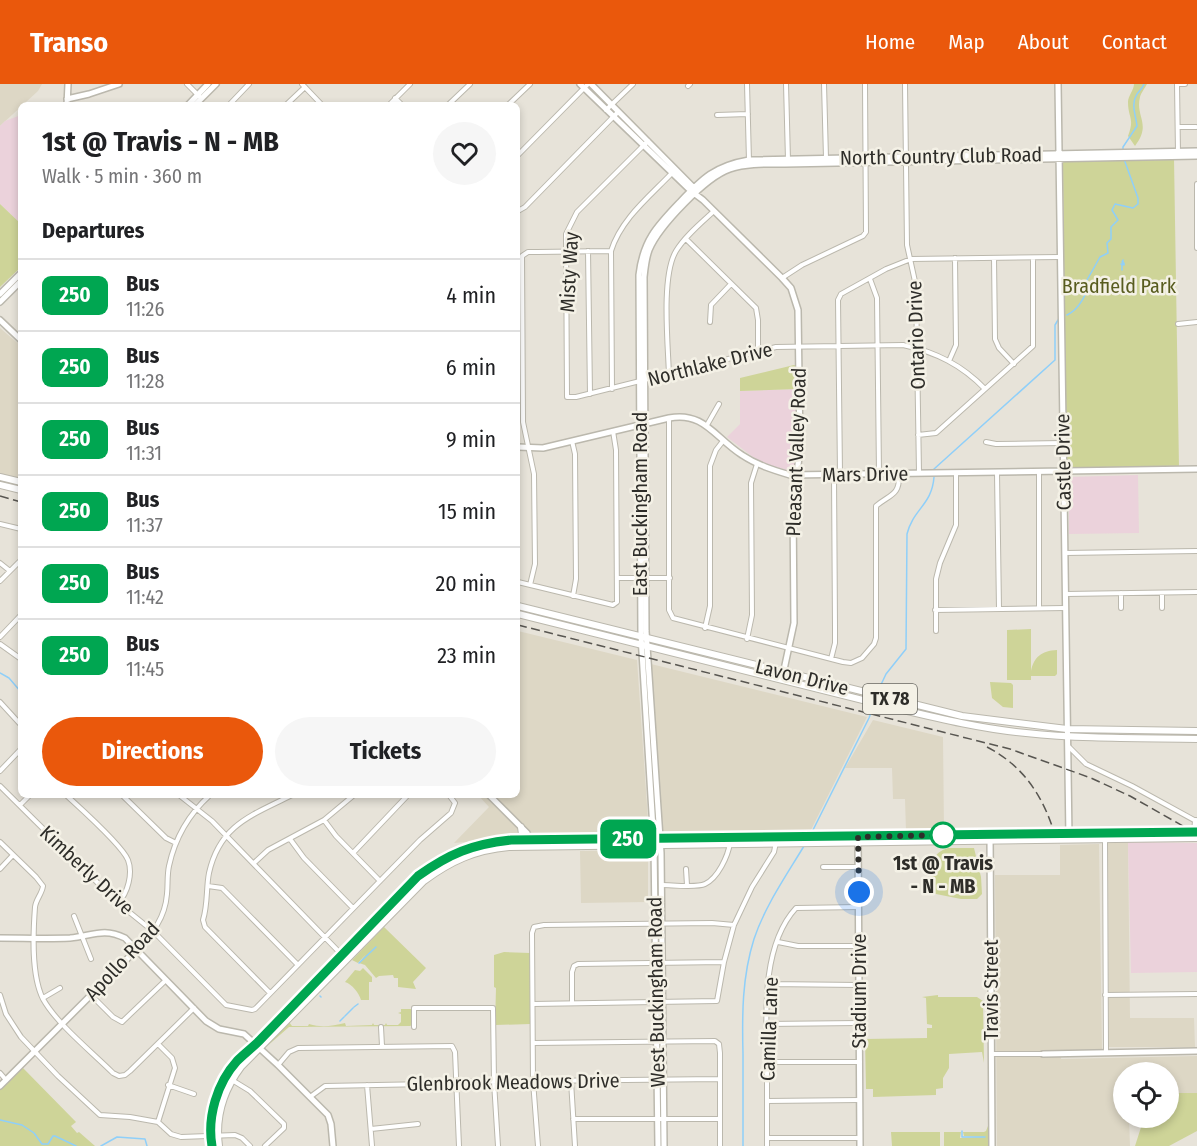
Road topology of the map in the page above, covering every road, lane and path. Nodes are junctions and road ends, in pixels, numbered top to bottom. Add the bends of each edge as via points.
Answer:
1 (68, 84) edge
2 (119, 84) edge
3 (187, 84) edge
4 (208, 84) edge
5 (216, 84) edge
6 (249, 84) edge
7 (410, 84) edge
8 (470, 84) edge
9 (530, 84) edge
10 (633, 84) edge
11 (747, 84) edge
12 (786, 84) edge
13 (825, 84) edge
14 (865, 84) edge
15 (904, 84) edge
16 (1058, 84) edge
17 (1177, 84) edge
18 (1185, 84) edge
19 (303, 85) edge
20 (586, 85) edge
21 (200, 97) junction
22 (395, 98) junction
23 (67, 102) edge
24 (192, 102) edge
25 (197, 102) edge
26 (232, 102) edge
27 (289, 102) edge
28 (319, 102) edge
29 (392, 102) edge
30 (399, 102) edge
31 (451, 102) edge
32 (511, 102) edge
33 (612, 105) junction
34 (606, 110) junction
35 (616, 114) junction
36 (748, 114) junction
37 (717, 115) dead end
38 (1178, 127) junction
39 (1196, 127) edge
40 (645, 143) junction
41 (1197, 151) edge
42 (520, 153) edge
43 (1178, 154) junction
44 (1058, 156) junction
45 (1197, 156) edge
46 (906, 159) junction
47 (826, 160) junction
48 (866, 160) junction
49 (788, 161) junction
50 (749, 162) junction
51 (672, 172) junction
52 (1197, 184) edge
53 (693, 190) junction
54 (520, 210) edge
55 (714, 211) junction
56 (686, 239) junction
57 (1197, 248) edge
58 (566, 251) junction
59 (588, 251) junction
60 (611, 251) junction
61 (1060, 257) junction
62 (955, 258) junction
63 (994, 258) junction
64 (1033, 258) junction
65 (911, 259) junction
66 (18, 276) edge
67 (782, 278) junction
68 (870, 279) junction
69 (18, 284) edge
70 (731, 284) junction
71 (520, 287) edge
72 (0, 294) edge
73 (0, 302) edge
74 (0, 320) edge
75 (710, 322) dead end
76 (1197, 322) edge
77 (1178, 324) dead end
78 (18, 337) edge
79 (838, 345) junction
80 (878, 345) junction
81 (799, 346) junction
82 (917, 348) junction
83 (758, 351) junction
84 (950, 361) junction
85 (1014, 364) junction
86 (669, 375) junction
87 (642, 381) junction
88 (612, 388) junction
89 (985, 389) junction
90 (590, 394) junction
91 (567, 397) joint
92 (719, 404) dead end
93 (669, 418) junction
94 (642, 424) junction
95 (707, 425) junction
96 (613, 431) junction
97 (918, 435) junction
98 (572, 441) junction
99 (723, 441) junction
100 (986, 442) dead end
101 (1062, 443) junction
102 (520, 447) edge
103 (528, 449) junction
104 (757, 464) junction
105 (1197, 469) edge
106 (1039, 472) junction
107 (1063, 472) junction
108 (919, 473) junction
109 (956, 473) junction
110 (997, 473) junction
111 (879, 474) junction
112 (899, 474) junction
113 (796, 475) junction
114 (837, 475) junction
115 (0, 477) edge
116 (0, 485) edge
117 (18, 485) edge
118 (18, 486) edge
119 (0, 524) edge
120 (18, 528) edge
121 (1197, 551) edge
122 (1065, 553) junction
123 (0, 563) edge
124 (18, 563) edge
125 (10, 571) junction
126 (617, 578) junction
127 (643, 578) junction
128 (670, 578) junction
129 (0, 581) edge
130 (520, 582) edge
131 (530, 585) junction
132 (1197, 592) edge
133 (1121, 593) junction
134 (1162, 593) junction
135 (1065, 594) junction
136 (573, 596) junction
137 (520, 606) edge
138 (1039, 608) junction
139 (1065, 608) junction
140 (1121, 608) dead end
141 (1162, 608) dead end
142 (999, 609) junction
143 (935, 610) junction
144 (520, 614) edge
145 (18, 618) edge
146 (705, 628) junction
147 (936, 631) dead end
148 (0, 637) edge
149 (644, 637) junction
150 (747, 639) junction
151 (0, 644) edge
152 (644, 645) junction
153 (789, 649) junction
154 (18, 657) edge
155 (831, 659) junction
156 (783, 676) junction
157 (1, 704) edge
158 (931, 709) junction
159 (930, 717) junction
160 (984, 720) junction
161 (18, 722) edge
162 (959, 722) junction
163 (1197, 731) edge
164 (1067, 733) junction
165 (1197, 739) edge
166 (1067, 746) junction
167 (18, 752) edge
168 (0, 771) edge
169 (0, 786) edge
170 (27, 798) edge
171 (69, 798) edge
172 (125, 798) edge
173 (183, 798) edge
174 (207, 798) edge
175 (286, 798) edge
176 (350, 798) edge
177 (405, 798) edge
178 (452, 798) edge
179 (492, 798) edge
180 (20, 805) junction
181 (196, 808) junction
182 (324, 820) junction
183 (1196, 822) edge
184 (521, 827) junction
185 (1196, 834) edge
186 (227, 836) junction
187 (1069, 836) junction
188 (1104, 836) junction
189 (990, 837) junction
190 (290, 838) junction
191 (858, 839) junction
192 (518, 840) junction
193 (812, 840) junction
194 (711, 841) junction
195 (776, 841) junction
196 (0, 842) edge
197 (657, 842) junction
198 (176, 843) junction
199 (531, 843) junction
200 (729, 843) junction
201 (353, 853) junction
202 (13, 855) junction
203 (254, 863) junction
204 (823, 867) dead end
205 (858, 867) junction
206 (0, 869) edge
207 (686, 869) dead end
208 (380, 881) junction
209 (662, 885) junction
210 (687, 885) junction
211 (208, 886) junction
212 (655, 887) junction
213 (118, 903) junction
214 (662, 904) junction
215 (859, 907) junction
216 (353, 908) junction
217 (74, 916) dead end
218 (655, 924) junction
219 (662, 924) junction
220 (734, 925) junction
221 (154, 932) junction
222 (82, 936) junction
223 (326, 937) junction
224 (0, 938) edge
225 (35, 938) junction
226 (778, 942) junction
227 (859, 946) junction
228 (136, 949) junction
229 (345, 957) junction
230 (91, 959) dead end
231 (724, 962) junction
232 (659, 963) junction
233 (298, 965) junction
234 (166, 980) junction
235 (768, 984) junction
236 (859, 985) junction
237 (60, 988) dead end
238 (270, 993) junction
239 (1197, 994) edge
240 (0, 995) edge
241 (91, 995) junction
242 (1105, 995) junction
243 (43, 998) junction
244 (659, 1002) junction
245 (572, 1003) junction
246 (533, 1004) junction
247 (194, 1008) junction
248 (62, 1023) junction
249 (859, 1023) junction
250 (766, 1024) junction
251 (381, 1027) dead end
252 (414, 1027) dead end
253 (660, 1041) junction
254 (532, 1043) junction
255 (158, 1044) junction
256 (258, 1046) junction
257 (381, 1046) junction
258 (35, 1051) junction
259 (1106, 1051) junction
260 (1197, 1051) edge
261 (1043, 1053) joint
262 (992, 1054) junction
263 (767, 1062) junction
264 (860, 1062) junction
265 (278, 1065) junction
266 (0, 1073) edge
267 (229, 1078) junction
268 (720, 1079) junction
269 (6, 1080) junction
270 (660, 1080) junction
271 (533, 1081) junction
272 (570, 1081) junction
273 (456, 1082) junction
274 (494, 1082) junction
275 (168, 1085) junction
276 (367, 1085) junction
277 (0, 1086) edge
278 (194, 1094) dead end
279 (310, 1097) junction
280 (860, 1100) junction
281 (767, 1101) junction
282 (573, 1119) junction
283 (661, 1119) junction
284 (720, 1119) junction
285 (158, 1122) junction
286 (417, 1124) dead end
287 (371, 1129) junction
288 (214, 1135) junction
289 (767, 1138) junction
290 (815, 1138) junction
291 (860, 1138) junction
292 (212, 1146) edge
293 (219, 1146) edge
294 (250, 1146) edge
295 (265, 1146) edge
296 (333, 1146) edge
297 (372, 1146) edge
298 (459, 1146) edge
299 (498, 1146) edge
300 (538, 1146) edge
301 (575, 1146) edge
302 (658, 1146) edge
303 (664, 1146) edge
304 (720, 1146) edge
305 (767, 1146) edge
306 (815, 1146) edge
307 (860, 1146) edge
308 (992, 1146) edge

1 - 23 main road
2 - 23 main road
3 - 21 street
4 - 21 main road
5 - 21 main road
6 - 26 street
7 - 22 street
8 - 31 street
9 - 32 street
10 - 33 street
11 - 36 street
12 - 49 street
13 - 47 street
14 - 48 street
15 - 46 street, Ontario Drive
16 - 44 main road, Castle Drive
17 - 18 street
17 - 38 street
19 - 27 street
19 - 28 street
20 - 33 main road, Pleasant Valley Road
20 - 34 main road, Pleasant Valley Road
20 - 42 street
21 - 24 main road
21 - 25 main road
22 - 29 street
22 - 30 street
33 - 34 street
33 - 35 main road, Pleasant Valley Road
34 - 35 main road, Pleasant Valley Road
35 - 40 main road, Pleasant Valley Road
35 - 54 street
36 - 37 street
36 - 50 street
38 - 39 street
38 - 43 street
40 - 51 main road, Pleasant Valley Road
40 - 53 main road, Pleasant Valley Road
40 - 58 street, Misty Way via 577,212 566,234
41 - 43 main road, North Country Club Road
43 - 44 main road, North Country Club Road
43 - 45 main road, North Country Club Road
44 - 46 main road, North Country Club Road
44 - 61 main road, Castle Drive
46 - 48 main road, North Country Club Road
46 - 65 street, Ontario Drive
47 - 48 main road, North Country Club Road
47 - 49 main road, North Country Club Road
48 - 67 street via 866,232
49 - 50 main road, North Country Club Road
50 - 53 main road, North Country Club Road via 720,168
51 - 53 main road, Pleasant Valley Road
51 - 60 street via 625,223
52 - 57 street
53 - 55 main road, Pleasant Valley Road
53 - 87 main road, East Buckingham Road via 657,227 643,251 639,275
55 - 56 street
55 - 67 main road, Pleasant Valley Road
56 - 70 street
56 - 86 street via 669,267
58 - 59 street
58 - 71 street via 524,254
58 - 91 street, Misty Way
59 - 60 street
59 - 90 street
60 - 88 street
61 - 64 street
61 - 101 main road, Castle Drive
62 - 63 street
62 - 65 street
62 - 84 street via 956,345
63 - 64 street
63 - 85 street via 995,339
64 - 85 street via 1033,346
65 - 68 street
65 - 82 street, Ontario Drive via 916,286
66 - 72 main road
67 - 81 main road, Pleasant Valley Road via 791,288 798,310
68 - 79 street via 841,294 838,300
68 - 80 street via 877,298
69 - 73 main road
70 - 75 street via 711,305
70 - 83 street via 756,308
71 - 103 street via 523,422
74 - 78 main road
76 - 77 street
79 - 80 street, Northlake Drive
79 - 81 street, Northlake Drive
79 - 114 street
80 - 82 street, Northlake Drive
80 - 111 street
81 - 83 street, Northlake Drive
81 - 113 main road, Pleasant Valley Road via 800,450
82 - 84 street, Northlake Drive
82 - 97 street, Ontario Drive
83 - 86 street, Northlake Drive
84 - 89 street, Northlake Drive
85 - 89 street
86 - 87 street, Northlake Drive
87 - 88 street, Northlake Drive
87 - 94 main road, East Buckingham Road
88 - 90 street, Northlake Drive
89 - 97 street via 936,433
90 - 91 street, Northlake Drive
92 - 95 street
93 - 94 main road
93 - 95 main road via 690,417
93 - 128 street
94 - 96 main road
94 - 127 main road, East Buckingham Road
95 - 99 main road, Mars Drive
96 - 98 main road
96 - 126 street
97 - 108 street, Ontario Drive
98 - 103 main road
98 - 136 street via 576,576
99 - 104 main road, Mars Drive
99 - 146 street via 710,465 710,606
100 - 101 street
101 - 107 main road, Castle Drive
102 - 103 main road
103 - 131 street via 534,474 535,564
104 - 113 main road, Mars Drive
104 - 150 street via 751,483 752,615
105 - 107 main road, Mars Drive
106 - 107 main road, Mars Drive
106 - 110 main road, Mars Drive
106 - 138 street
107 - 122 main road, Castle Drive
108 - 109 main road, Mars Drive
108 - 112 main road, Mars Drive
109 - 110 main road, Mars Drive
109 - 143 street via 956,525 938,571
110 - 142 street
111 - 112 main road, Mars Drive
111 - 114 main road, Mars Drive
112 - 155 street via 894,494 876,506 874,644 862,658 851,663
113 - 114 main road, Mars Drive
113 - 153 main road, Pleasant Valley Road via 794,623
114 - 155 street via 835,643
115 - 117 main road
116 - 118 main road
119 - 120 street
121 - 122 street
122 - 135 main road, Castle Drive
123 - 125 street
124 - 125 street
125 - 129 street
126 - 127 street
126 - 136 street via 615,604
127 - 128 street
127 - 149 main road, East Buckingham Road
128 - 146 street via 669,610 673,618
130 - 131 street
131 - 136 street
132 - 134 street
133 - 134 street
133 - 135 street
133 - 140 street
134 - 141 street
135 - 139 main road, Castle Drive
137 - 149 main road, Lavon Drive / TX 78
138 - 139 street
138 - 142 street
139 - 164 main road, Castle Drive
142 - 143 street
143 - 147 street
144 - 152 main road, Lavon Drive / TX 78
145 - 148 street
146 - 150 street
149 - 152 main road, East Buckingham Road
149 - 156 main road, Lavon Drive / TX 78
150 - 153 street
151 - 154 street
152 - 156 main road, Lavon Drive / TX 78
152 - 197 main road, East Buckingham Road
153 - 155 street
153 - 156 main road, Pleasant Valley Road
156 - 158 main road, Lavon Drive / TX 78
156 - 159 main road, Lavon Drive / TX 78
157 - 161 street
158 - 159 main road
158 - 160 main road, Lavon Drive / TX 78
159 - 162 main road, Lavon Drive / TX 78
160 - 162 main road
160 - 164 main road, Lavon Drive / TX 78
162 - 164 main road, Lavon Drive / TX 78 via 996,729
163 - 164 main road, Lavon Drive / TX 78
164 - 165 main road, Lavon Drive / TX 78
164 - 166 main road, Castle Drive
166 - 183 street via 1086,764
166 - 187 main road, Castle Drive
167 - 168 street
169 - 180 street, Kimberly Drive
170 - 180 street
171 - 213 street via 121,849 129,862 126,891
172 - 198 street
173 - 181 street
174 - 181 street, Apollo Road
175 - 186 street via 250,815
176 - 182 street
177 - 201 street
178 - 208 street via 451,813
179 - 184 main road
180 - 213 street, Kimberly Drive
181 - 186 street
181 - 198 street, Apollo Road
182 - 190 street
182 - 201 street
183 - 185 main road
184 - 192 main road
184 - 199 main road
185 - 188 main road
186 - 203 street
186 - 211 street via 214,858
187 - 188 main road
187 - 189 main road
188 - 242 street
189 - 191 main road
189 - 262 main road, Travis Street
190 - 203 street
190 - 216 street
191 - 193 main road
191 - 193 main road
191 - 205 main road, Stadium Drive
192 - 199 main road
192 - 229 main road via 478,845 439,861 418,876
193 - 195 main road
194 - 195 main road
194 - 197 main road
194 - 200 main road
195 - 200 main road
195 - 220 street via 774,852
196 - 202 street
197 - 199 main road
197 - 209 main road, West Buckingham Road
197 - 212 main road, West Buckingham Road
198 - 221 street, Apollo Road via 165,906
199 - 229 main road via 479,851 444,866
200 - 210 street via 726,857 712,878 705,884
201 - 208 street
202 - 206 street
202 - 225 street via 43,886 36,902
203 - 223 street
204 - 205 street
205 - 215 main road, Stadium Drive
207 - 210 street
208 - 216 street
209 - 210 street
209 - 214 main road, West Buckingham Road
211 - 233 street via 222,888
211 - 238 street via 205,927
212 - 214 main road
212 - 218 main road, West Buckingham Road
213 - 221 street, Kimberly Drive
214 - 219 main road, West Buckingham Road
215 - 226 street, Camilla Lane via 796,908
215 - 227 main road, Stadium Drive
216 - 223 street
217 - 222 street
218 - 219 street
218 - 232 main road, West Buckingham Road
218 - 246 street via 534,927
219 - 220 street
219 - 232 main road, West Buckingham Road
220 - 231 street
221 - 228 street, Apollo Road
221 - 238 street, Kimberly Drive via 226,1005 255,1010
222 - 225 main road
222 - 228 main road via 113,933
222 - 230 street
223 - 229 street
223 - 233 street
224 - 225 main road
225 - 243 street via 36,978
226 - 227 street via 798,946
226 - 235 street, Camilla Lane
227 - 236 main road, Stadium Drive
228 - 234 main road
228 - 241 main road, Apollo Road
229 - 256 main road
231 - 232 street
231 - 244 street via 717,1000
232 - 244 main road, West Buckingham Road
232 - 245 street via 576,965 572,972
233 - 238 street
234 - 241 street via 122,1022
234 - 247 main road
235 - 236 street
235 - 250 street, Camilla Lane
236 - 249 main road, Stadium Drive
237 - 243 street
239 - 242 street
240 - 258 street via 14,1027
241 - 248 main road, Apollo Road
242 - 259 street
243 - 248 street
244 - 245 street
244 - 253 main road, West Buckingham Road
245 - 246 street
246 - 254 street
247 - 255 street
247 - 256 main road via 211,1025 244,1034
248 - 255 street via 119,1076 130,1071
248 - 258 main road, Apollo Road
249 - 250 street
249 - 264 main road, Stadium Drive
250 - 263 street, Camilla Lane
251 - 257 street
252 - 274 street via 414,1008 493,1009
253 - 254 street
253 - 268 street via 715,1041 719,1044
253 - 270 main road, West Buckingham Road
254 - 271 street
255 - 275 street via 175,1062
256 - 265 main road
256 - 267 main road
257 - 265 street via 298,1048
257 - 273 street via 452,1046
258 - 269 main road, Apollo Road
258 - 285 street via 100,1115
259 - 260 main road
259 - 261 main road
261 - 262 street
262 - 308 main road, Travis Street
263 - 264 street
263 - 281 street, Camilla Lane
264 - 280 main road, Stadium Drive
265 - 279 main road
266 - 269 street
267 - 288 main road via 214,1104
267 - 295 street via 250,1091 284,1124
268 - 270 street, Glenbrook Meadows Drive
268 - 284 street
269 - 277 main road, Apollo Road
270 - 272 street, Glenbrook Meadows Drive
270 - 283 main road, West Buckingham Road
271 - 272 street, Glenbrook Meadows Drive
271 - 274 street, Glenbrook Meadows Drive
271 - 300 street
272 - 282 street
273 - 274 street, Glenbrook Meadows Drive
273 - 276 street, Glenbrook Meadows Drive
273 - 298 street
274 - 299 street
275 - 278 street
275 - 285 street
276 - 279 street, Glenbrook Meadows Drive via 325,1086
276 - 287 street
279 - 296 main road via 330,1119
280 - 281 street
280 - 291 main road, Stadium Drive
281 - 289 street, Camilla Lane
282 - 283 street
282 - 301 street
283 - 284 street
283 - 302 main road, West Buckingham Road
283 - 303 main road, West Buckingham Road
284 - 304 street
285 - 288 street via 176,1136
286 - 287 street
287 - 297 street
288 - 292 main road
288 - 293 main road
288 - 294 street via 239,1136
289 - 290 street
289 - 305 street, Camilla Lane
290 - 291 street
290 - 306 street
291 - 307 main road, Stadium Drive

